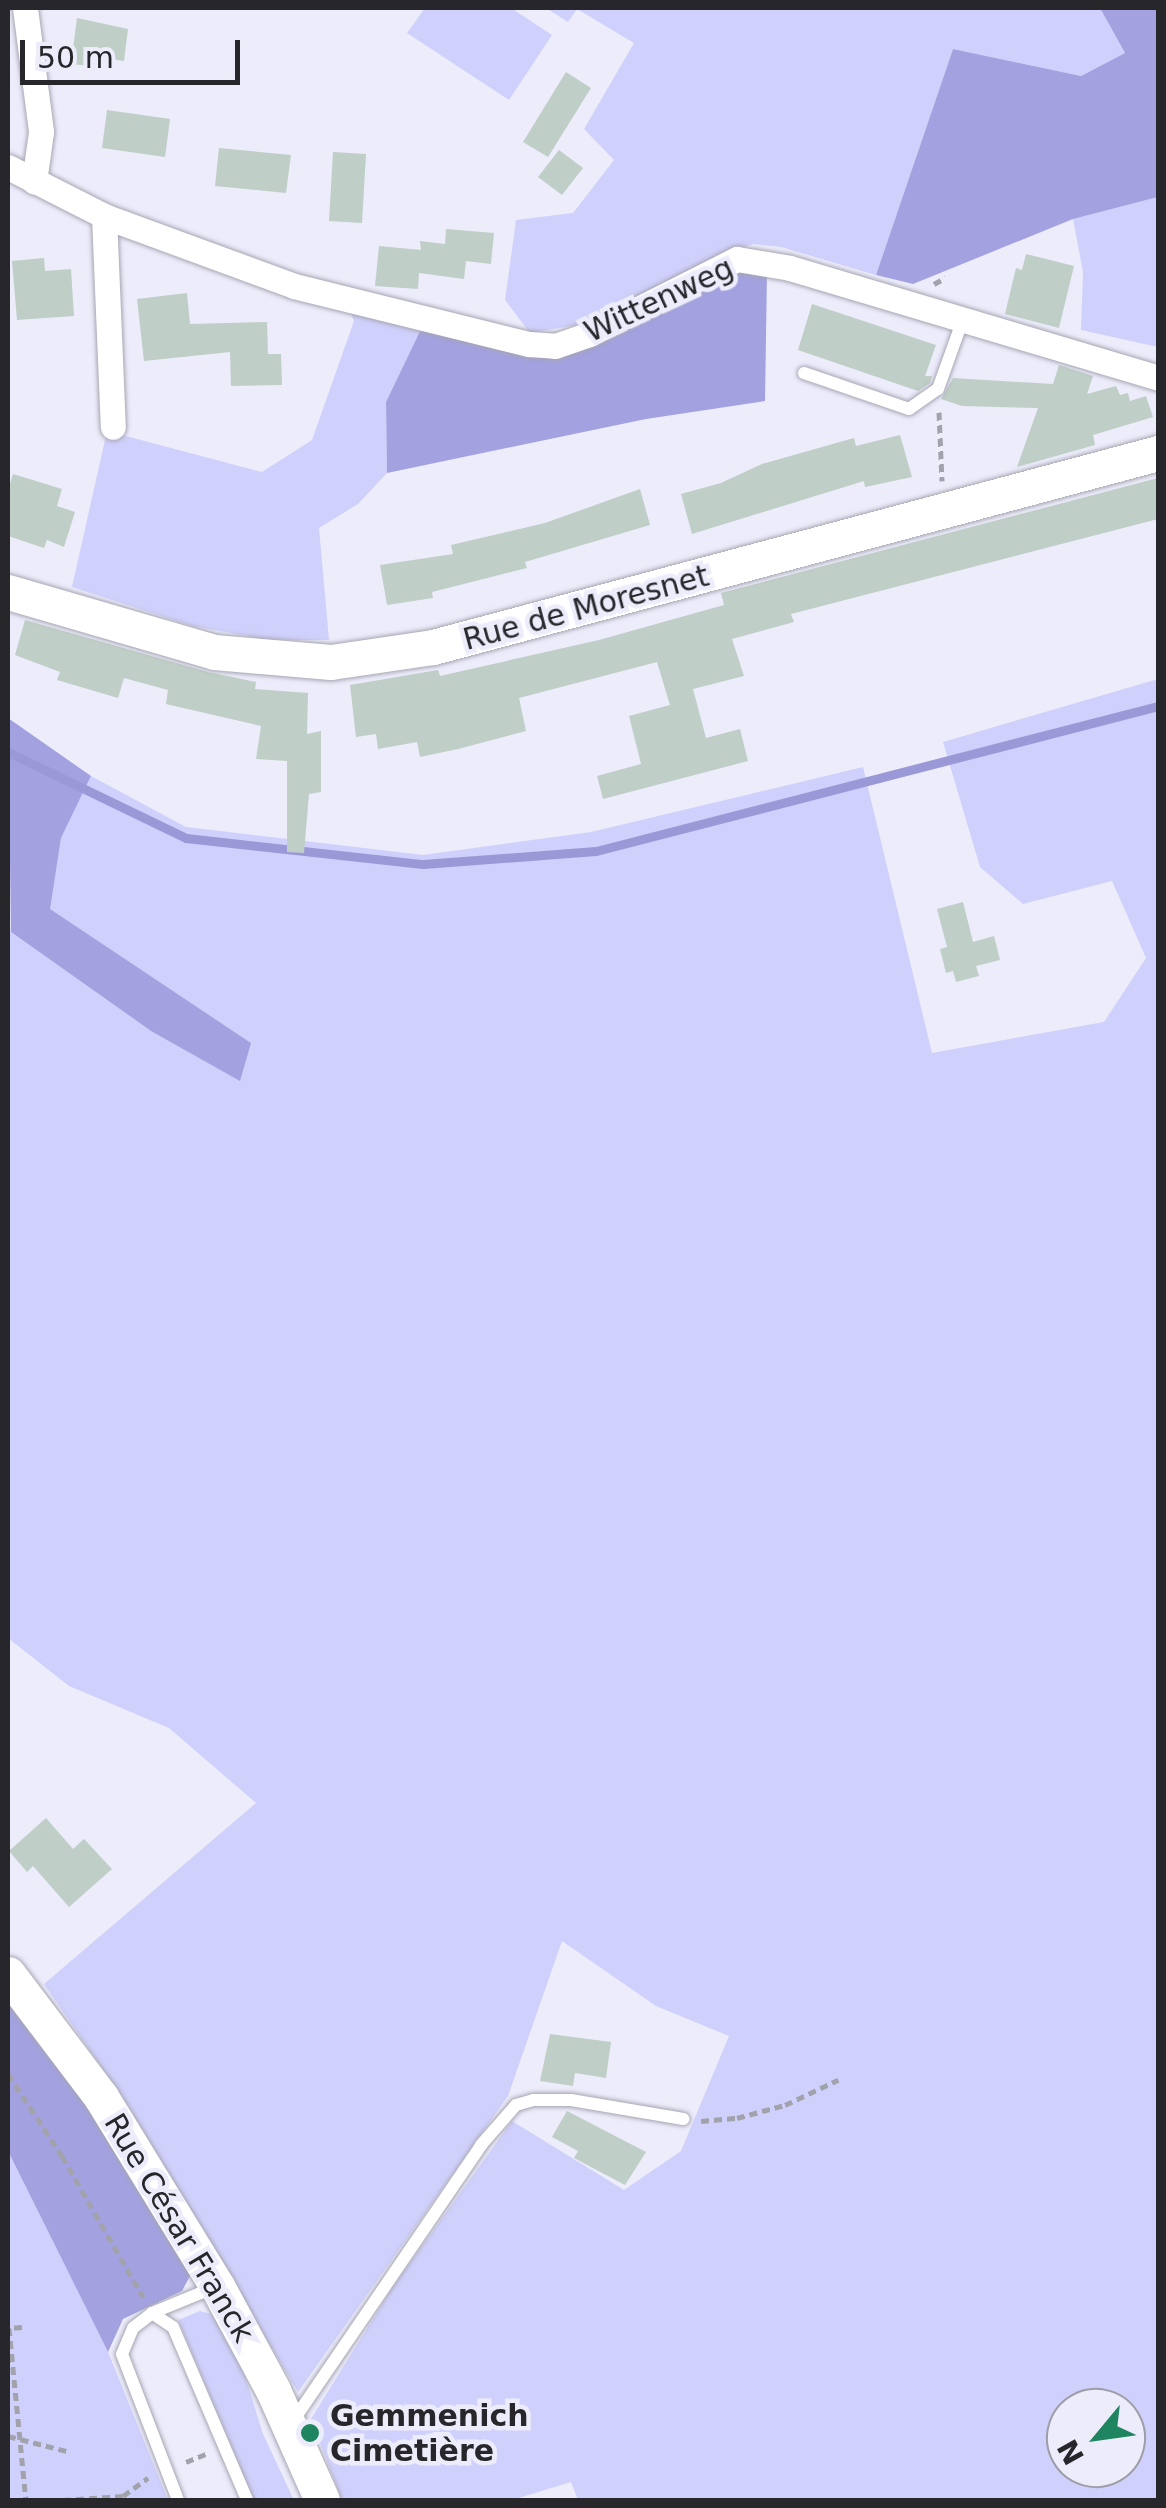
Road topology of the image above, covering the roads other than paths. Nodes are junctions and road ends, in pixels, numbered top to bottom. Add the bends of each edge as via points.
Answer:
1 (25, 8) edge
2 (8, 168) edge
3 (34, 182) junction
4 (104, 216) junction
5 (962, 322) junction
6 (804, 373) dead end
7 (1158, 378) edge
8 (113, 427) dead end
9 (1158, 453) edge
10 (8, 592) edge
11 (8, 1974) edge
12 (683, 2119) road end
13 (217, 2286) junction
14 (152, 2313) junction
15 (290, 2426) junction
16 (178, 2500) edge
17 (246, 2500) edge
18 (322, 2500) edge

1 - 3 street via 41,132
2 - 3 street, Wittenweg
3 - 4 street, Wittenweg
4 - 5 street, Wittenweg via 294,286 555,346 737,259
4 - 8 street
5 - 6 lane via 938,389 909,409
5 - 7 street, Wittenweg
9 - 10 street, Rue de Moresnet via 434,647 331,662 214,652
11 - 13 street, Rue César Franck via 102,2096
12 - 15 lane via 571,2100 516,2105 481,2145
13 - 14 lane
13 - 15 street, Rue César Franck
14 - 16 lane via 133,2328 122,2354
14 - 17 lane via 173,2326
15 - 18 street, Rue César Franck

